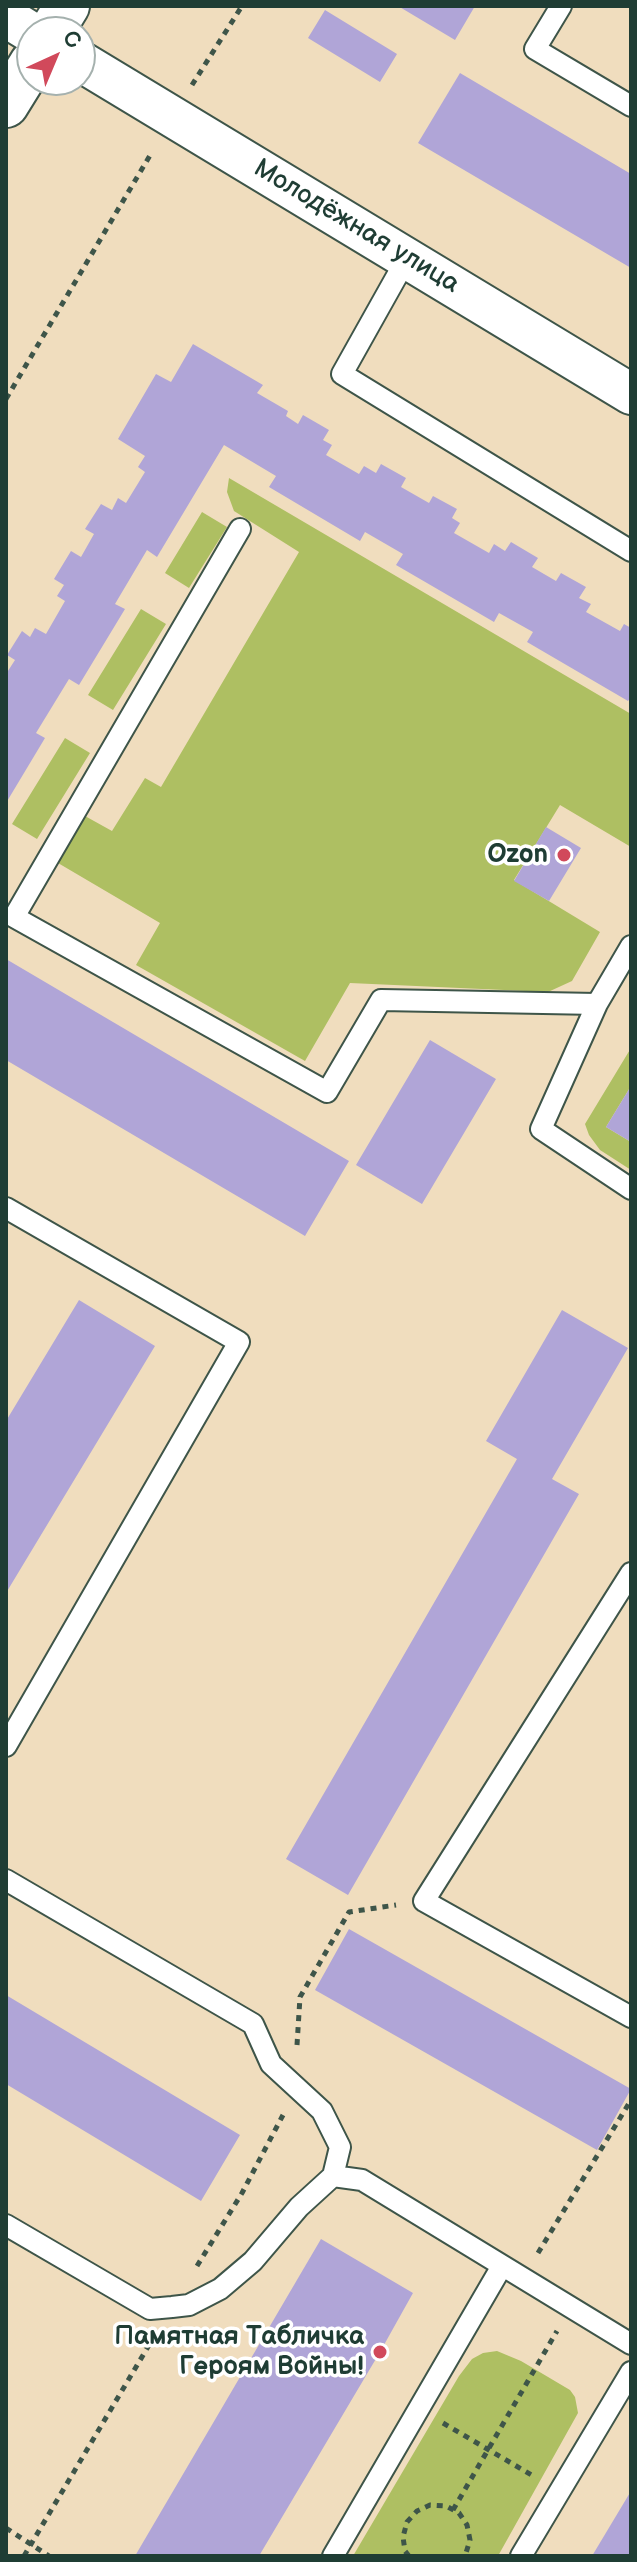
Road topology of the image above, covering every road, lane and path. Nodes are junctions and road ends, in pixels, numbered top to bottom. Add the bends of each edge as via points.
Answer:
1 (242, 6) edge
2 (561, 6) edge
3 (96, 71) edge
4 (631, 106) edge
5 (172, 117) junction
6 (407, 258) junction
7 (631, 394) edge
8 (6, 399) edge
9 (240, 529) dead end
10 (631, 551) edge
11 (631, 946) edge
12 (597, 1004) junction
13 (631, 1189) edge
14 (6, 1208) edge
15 (631, 1573) edge
16 (6, 1746) edge
17 (6, 1880) edge
18 (424, 1901) junction
19 (300, 1997) dead end
20 (631, 2017) edge
21 (631, 2100) edge
22 (333, 2176) junction
23 (6, 2225) edge
24 (545, 2241) dead end
25 (502, 2266) junction
26 (571, 2308) junction
27 (631, 2344) edge
28 (631, 2372) edge
29 (434, 2418) dead end
30 (541, 2480) dead end
31 (453, 2510) junction
32 (6, 2528) edge
33 (49, 2556) edge
34 (333, 2556) edge
35 (409, 2556) edge
36 (465, 2556) edge
37 (521, 2556) edge

1 - 5 path
2 - 4 lane via 535,49
3 - 5 street, Молодёжная улица
5 - 6 street, Молодёжная улица
5 - 8 path
6 - 7 street, Молодёжная улица
6 - 10 lane via 342,374
9 - 12 lane via 14,917 327,1092 381,1000
11 - 12 lane
12 - 13 lane via 541,1129
14 - 16 lane via 239,1342
15 - 18 lane
17 - 22 lane via 253,2024 271,2064 322,2111 340,2147
18 - 19 path via 349,1912
18 - 20 lane
21 - 24 path
22 - 23 lane via 253,2261 220,2289 189,2305 150,2309
22 - 25 lane via 362,2180
25 - 26 lane
25 - 34 lane
26 - 27 lane
26 - 31 path
28 - 37 lane
29 - 30 path
31 - 35 path via 430,2505 417,2511 403,2537
31 - 36 path via 467,2525
32 - 33 path

